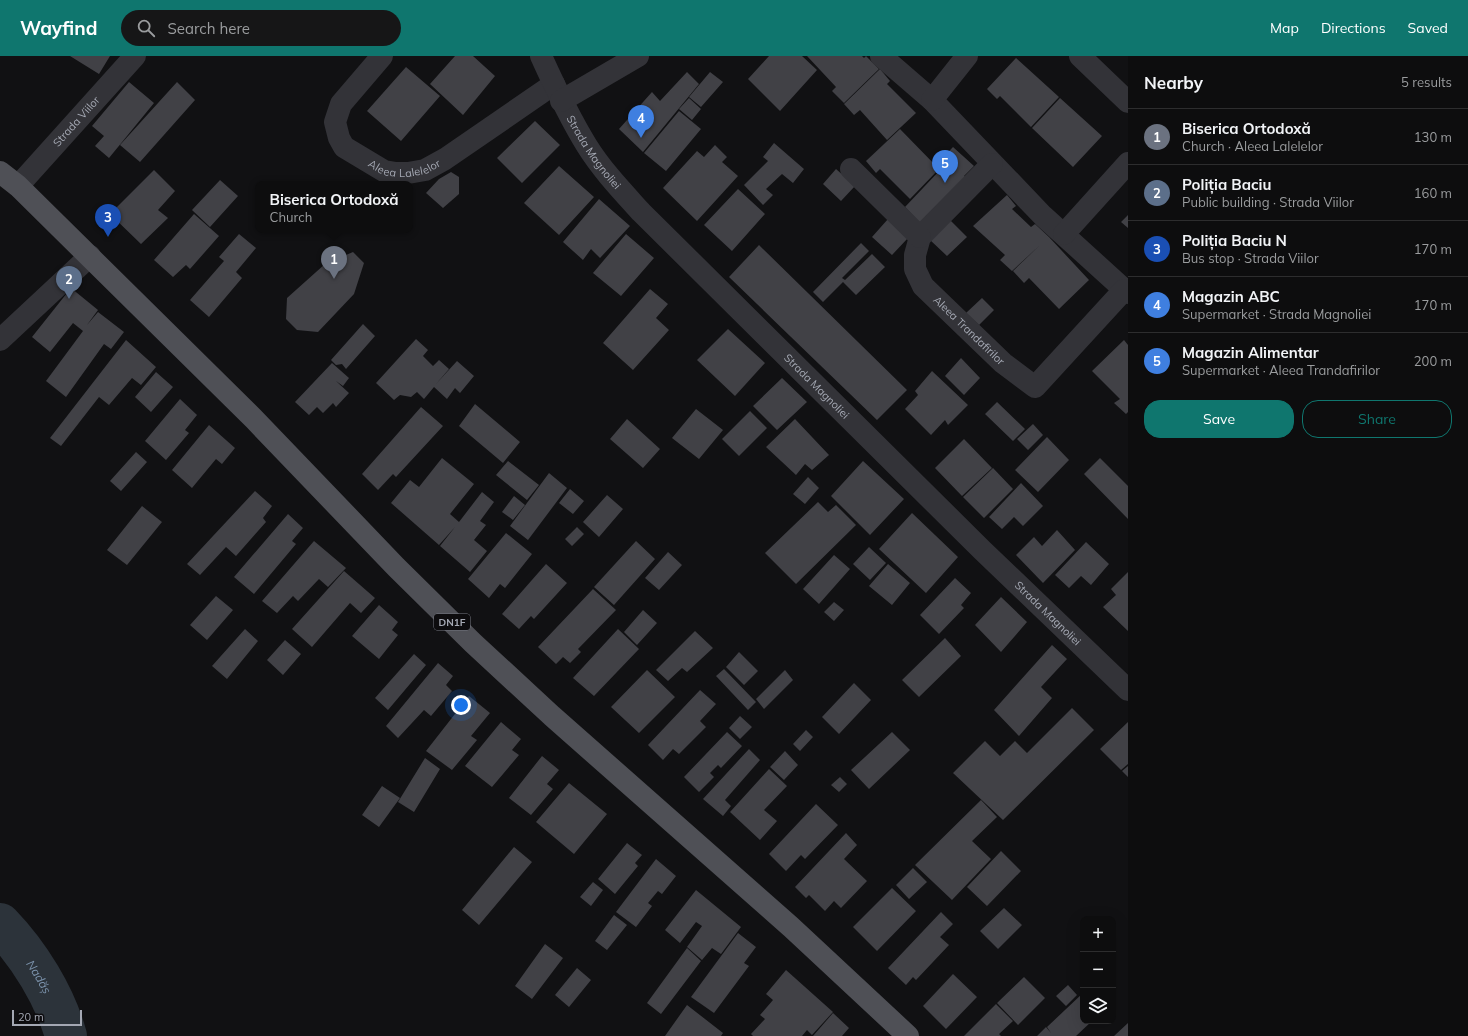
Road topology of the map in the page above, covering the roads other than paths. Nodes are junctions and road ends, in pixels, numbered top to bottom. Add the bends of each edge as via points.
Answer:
1 (135, 56) edge
2 (382, 56) edge
3 (541, 56) edge
4 (638, 56) edge
5 (881, 56) edge
6 (967, 56) edge
7 (1080, 56) edge
8 (558, 93) junction
9 (932, 100) junction
10 (1128, 102) edge
11 (992, 164) junction
12 (1128, 164) edge
13 (851, 169) dead end
14 (0, 172) edge
15 (18, 186) junction
16 (1064, 234) junction
17 (920, 237) junction
18 (90, 256) junction
19 (1126, 292) edge
20 (0, 340) edge
21 (1127, 686) edge
22 (908, 1036) edge

1 - 15 street, Strada Viilor
2 - 8 street, Aleea Lalelelor via 341,104 336,126 339,138 351,152 384,171 408,173 425,170
3 - 8 street, Strada Magnoliei
4 - 8 street
5 - 9 street, Aleea Trandafirilor
6 - 9 street
7 - 10 street
8 - 21 street, Strada Magnoliei via 588,147 641,212 982,550
9 - 11 street, Aleea Trandafirilor
11 - 16 street, Aleea Trandafirilor
11 - 17 street, Aleea Trandafirilor
12 - 16 street
13 - 17 street
14 - 15 main road, DN1F
15 - 18 main road, DN1F
16 - 19 street, Aleea Trandafirilor
17 - 19 street, Aleea Trandafirilor via 914,255 914,269 923,286 1003,363 1034,387
18 - 20 street
18 - 22 main road, DN1F via 473,643 791,927

